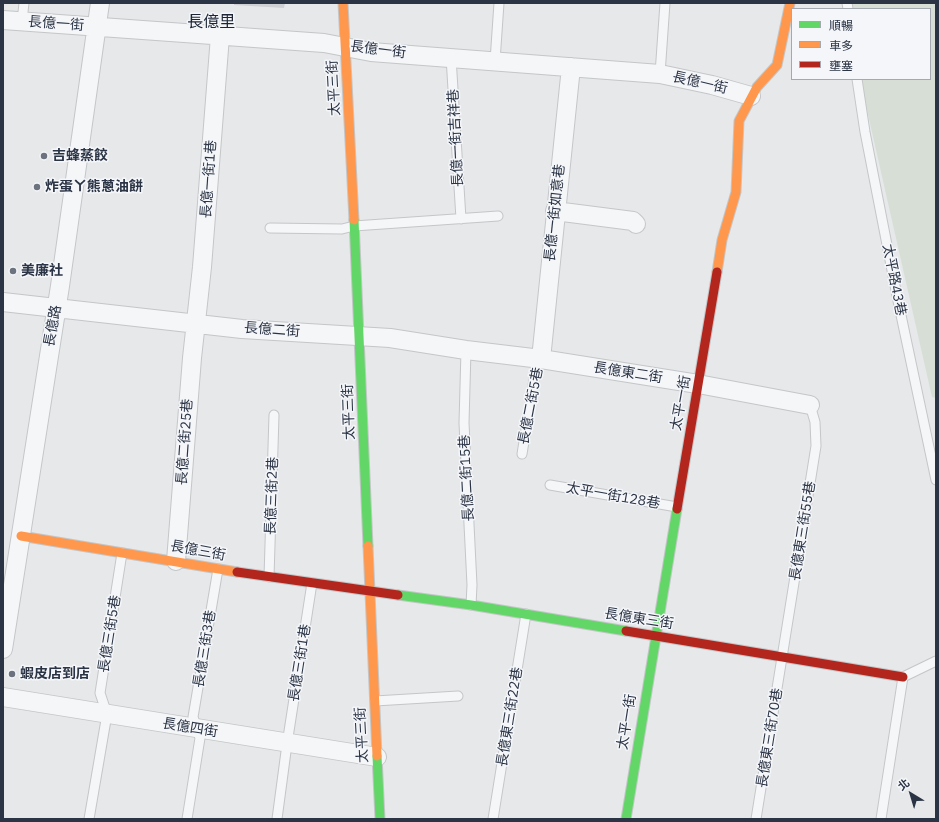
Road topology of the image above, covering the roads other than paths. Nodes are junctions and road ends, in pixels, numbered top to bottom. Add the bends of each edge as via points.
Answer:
1 (24, 3) edge
2 (100, 3) edge
3 (343, 3) edge
4 (499, 3) edge
5 (665, 3) edge
6 (790, 3) edge
7 (3, 20) edge
8 (22, 21) junction
9 (97, 27) junction
10 (220, 36) junction
11 (346, 47) junction
12 (451, 57) junction
13 (495, 60) junction
14 (571, 67) junction
15 (660, 74) junction
16 (858, 80) edge
17 (751, 96) junction
18 (555, 210) junction
19 (498, 216) dead end
20 (461, 219) junction
21 (636, 224) dead end
22 (354, 226) junction
23 (270, 228) dead end
24 (3, 302) edge
25 (56, 308) junction
26 (196, 323) junction
27 (359, 337) junction
28 (466, 350) junction
29 (541, 359) junction
30 (698, 384) junction
31 (810, 405) joint
32 (274, 415) dead end
33 (522, 454) dead end
34 (936, 480) edge
35 (550, 485) dead end
36 (677, 507) junction
37 (21, 536) junction
38 (122, 553) junction
39 (176, 561) junction
40 (218, 569) junction
41 (269, 577) junction
42 (312, 583) junction
43 (370, 591) junction
44 (471, 605) junction
45 (526, 614) junction
46 (656, 636) junction
47 (3, 649) edge
48 (783, 657) junction
49 (936, 660) edge
50 (903, 677) junction
51 (458, 696) dead end
52 (3, 697) edge
53 (375, 701) junction
54 (107, 714) junction
55 (196, 728) junction
56 (287, 744) junction
57 (377, 758) junction
58 (89, 819) edge
59 (187, 819) edge
60 (277, 819) edge
61 (380, 819) edge
62 (493, 819) edge
63 (626, 819) edge
64 (756, 819) edge
65 (881, 819) edge

1 - 8 lane
2 - 9 street, 長億路
3 - 11 street, 太平三街
4 - 13 lane
5 - 15 lane
6 - 17 street, 太平一街 via 777,65
7 - 8 street, 長億一街
8 - 9 street, 長億一街
9 - 10 street, 長億一街
9 - 25 street, 長億路
10 - 11 street, 長億一街 via 324,43
10 - 26 street, 長億一街1巷
11 - 12 street, 長億一街 via 371,52
11 - 22 street, 太平三街
12 - 13 street, 長億一街
12 - 20 lane, 長億一街吉祥巷
13 - 14 street, 長億一街
14 - 15 street, 長億一街
14 - 18 street, 長億一街如意巷
15 - 17 street, 長億一街
16 - 34 lane, 太平路43巷 via 888,247
17 - 30 street, 太平一街 via 739,121 736,192 722,240
18 - 21 street via 633,221
18 - 29 street, 長億一街如意巷
19 - 20 lane
20 - 22 lane
22 - 23 lane via 342,229
22 - 27 street, 太平三街
24 - 25 street, 長億二街
25 - 26 street, 長億二街
25 - 37 street, 長億路
26 - 27 street, 長億二街 via 242,329
26 - 39 street, 長億二街25巷
27 - 28 street, 長億二街 via 390,338
27 - 43 street, 太平三街
28 - 29 street, 長億二街
28 - 44 lane, 長億二街15巷 via 464,423
29 - 30 street, 長億東二街
29 - 33 lane, 長億二街5巷 via 536,367
30 - 31 street, 長億東二街
30 - 36 street, 太平一街
31 - 48 lane, 長億東三街55巷 via 815,422 816,446
32 - 41 lane, 長億三街2巷
35 - 36 lane, 太平一街128巷
36 - 46 street, 太平一街
37 - 38 street, 長億三街
37 - 47 street, 長億路
38 - 39 street, 長億三街
38 - 54 lane, 長億三街5巷 via 100,693
39 - 40 street, 長億三街
40 - 41 street, 長億三街
40 - 55 lane, 長億三街3巷 via 193,717
41 - 42 street, 長億三街
42 - 43 street, 長億三街
42 - 56 lane, 長億三街1巷
43 - 44 street, 長億東三街
43 - 53 street, 太平三街
44 - 45 street, 長億東三街
45 - 46 street, 長億東三街
45 - 62 lane, 長億東三街22巷
46 - 48 street, 長億東三街
46 - 63 street, 太平一街
48 - 50 street, 長億東三街
48 - 64 lane, 長億東三街70巷
49 - 50 lane
50 - 65 lane
51 - 53 lane
52 - 54 street, 長億四街
53 - 57 street, 太平三街
54 - 55 street, 長億四街
54 - 58 lane
55 - 56 street, 長億四街
55 - 59 lane, 長億三街3巷 via 200,738
56 - 57 street, 長億四街
56 - 60 lane, 長億三街1巷
57 - 61 street, 太平三街

